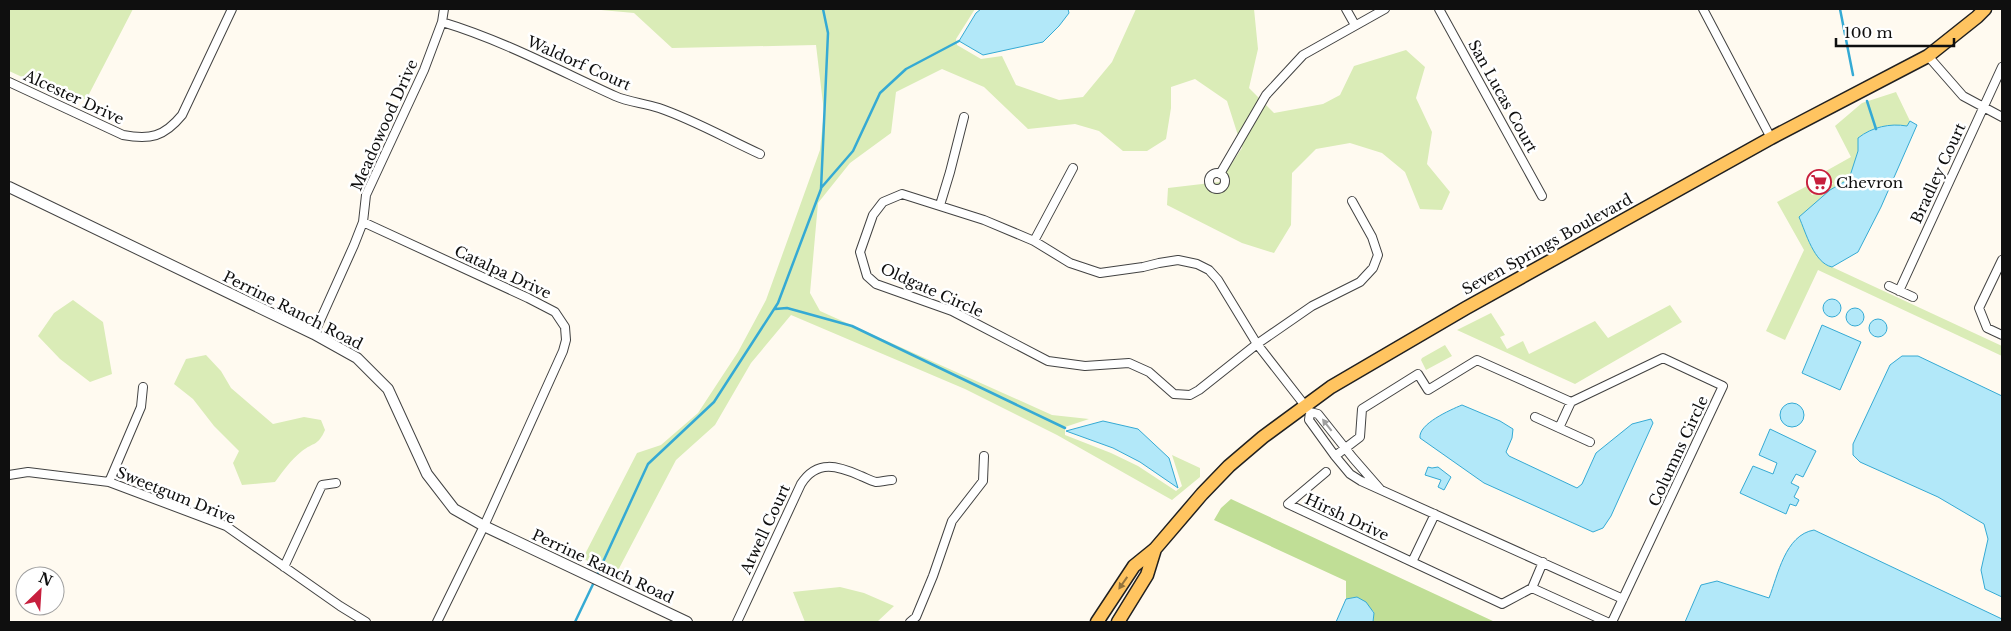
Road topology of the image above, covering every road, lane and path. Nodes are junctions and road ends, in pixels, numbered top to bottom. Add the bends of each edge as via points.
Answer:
1 (232, 9) edge
2 (444, 9) edge
3 (1346, 9) edge
4 (1385, 9) edge
5 (1439, 9) edge
6 (1703, 9) edge
7 (1985, 9) edge
8 (442, 22) junction
9 (1355, 25) junction
10 (1928, 56) junction
11 (2002, 67) edge
12 (9, 82) edge
13 (1984, 108) junction
14 (964, 117) dead end
15 (2002, 117) edge
16 (1771, 138) junction
17 (760, 154) dead end
18 (1073, 168) dead end
19 (1220, 174) dead end
20 (9, 186) edge
21 (1542, 196) dead end
22 (1352, 202) dead end
23 (940, 205) junction
24 (363, 222) junction
25 (1034, 241) junction
26 (2002, 260) edge
27 (1889, 286) dead end
28 (1899, 291) junction
29 (1912, 297) dead end
30 (314, 334) junction
31 (2002, 335) edge
32 (1257, 344) junction
33 (143, 387) dead end
34 (1571, 402) junction
35 (1307, 409) junction
36 (1535, 416) dead end
37 (1559, 428) junction
38 (1590, 442) dead end
39 (1345, 449) junction
40 (984, 456) dead end
41 (1335, 456) junction
42 (1326, 472) dead end
43 (9, 475) edge
44 (892, 480) dead end
45 (109, 482) junction
46 (336, 482) dead end
47 (1380, 489) junction
48 (1435, 514) junction
49 (484, 526) junction
50 (1156, 549) junction
51 (1412, 562) junction
52 (1543, 562) junction
53 (284, 567) junction
54 (1532, 588) junction
55 (1623, 599) junction
56 (366, 622) edge
57 (437, 622) edge
58 (687, 622) edge
59 (737, 622) edge
60 (910, 622) edge
61 (1097, 622) edge
62 (1118, 622) edge
63 (1607, 622) edge
64 (1612, 622) edge

1 - 12 street, Alcester Drive via 182,115 172,127 158,135 143,138 122,135
2 - 8 street, Meadowood Drive
3 - 9 street
4 - 9 street
5 - 21 street, San Lucas Court
6 - 16 street
7 - 10 main road, Seven Springs Boulevard
8 - 17 street, Waldorf Court via 499,43 618,97 658,108
8 - 24 street, Meadowood Drive via 424,70 366,194
9 - 19 street via 1303,55 1272,88
10 - 13 street via 1963,96
10 - 16 main road, Seven Springs Boulevard
11 - 13 street, Bradley Court
13 - 15 street
13 - 28 street, Bradley Court
14 - 23 street
16 - 35 main road, Seven Springs Boulevard via 1449,317 1350,375
18 - 25 street
20 - 30 street, Perrine Ranch Road
22 - 32 street via 1378,255 1373,268 1360,282 1312,306
23 - 25 street, Oldgate Circle
23 - 32 street, Oldgate Circle via 902,194 883,202 872,215 860,252 867,276 876,284 952,311 1048,361 1085,366 1129,363 1149,372 1174,394 1190,395 1199,390
24 - 30 street, Meadowood Drive
24 - 49 street, Catalpa Drive via 555,312 565,328 563,352
25 - 32 street, Oldgate Circle via 1070,263 1100,273 1178,260 1197,264 1218,280
26 - 31 street via 1979,308 1987,328
27 - 28 street
28 - 29 street
30 - 49 street, Perrine Ranch Road via 357,358 388,389 427,474 454,509
32 - 35 street, Oldgate Circle
33 - 45 street via 142,407
34 - 37 street
34 - 39 street via 1477,360 1428,390 1418,374 1362,409 1360,437
34 - 55 street, Columns Circle via 1663,358 1724,386
39 -> 35 street via 1318,414
35 - 41 street via 1309,420
35 - 50 main road, Seven Springs Boulevard via 1263,437 1229,466
36 - 37 street
37 - 38 street
39 - 41 street
39 - 47 street
40 - 60 street via 983,481 952,521 933,576 916,616
41 - 47 street via 1350,474
42 - 51 street, Hirsh Drive via 1288,504
43 - 45 street, Sweetgum Drive via 28,472
44 - 59 street, Atwell Court via 875,482 841,467 828,466 807,476
45 - 53 street, Sweetgum Drive via 226,526
46 - 53 street via 322,485
47 - 48 street
48 - 51 street
48 - 52 street
49 - 57 street, Catalpa Drive
49 - 58 street, Perrine Ranch Road
50 -> 61 main road, Seven Springs Boulevard via 1134,566
50 - 62 main road, Seven Springs Boulevard via 1147,575
51 - 54 street, Hirsh Drive via 1502,604
52 - 54 street
52 - 55 street
53 - 56 street, Sweetgum Drive
54 - 63 street
55 - 64 street, Columns Circle

